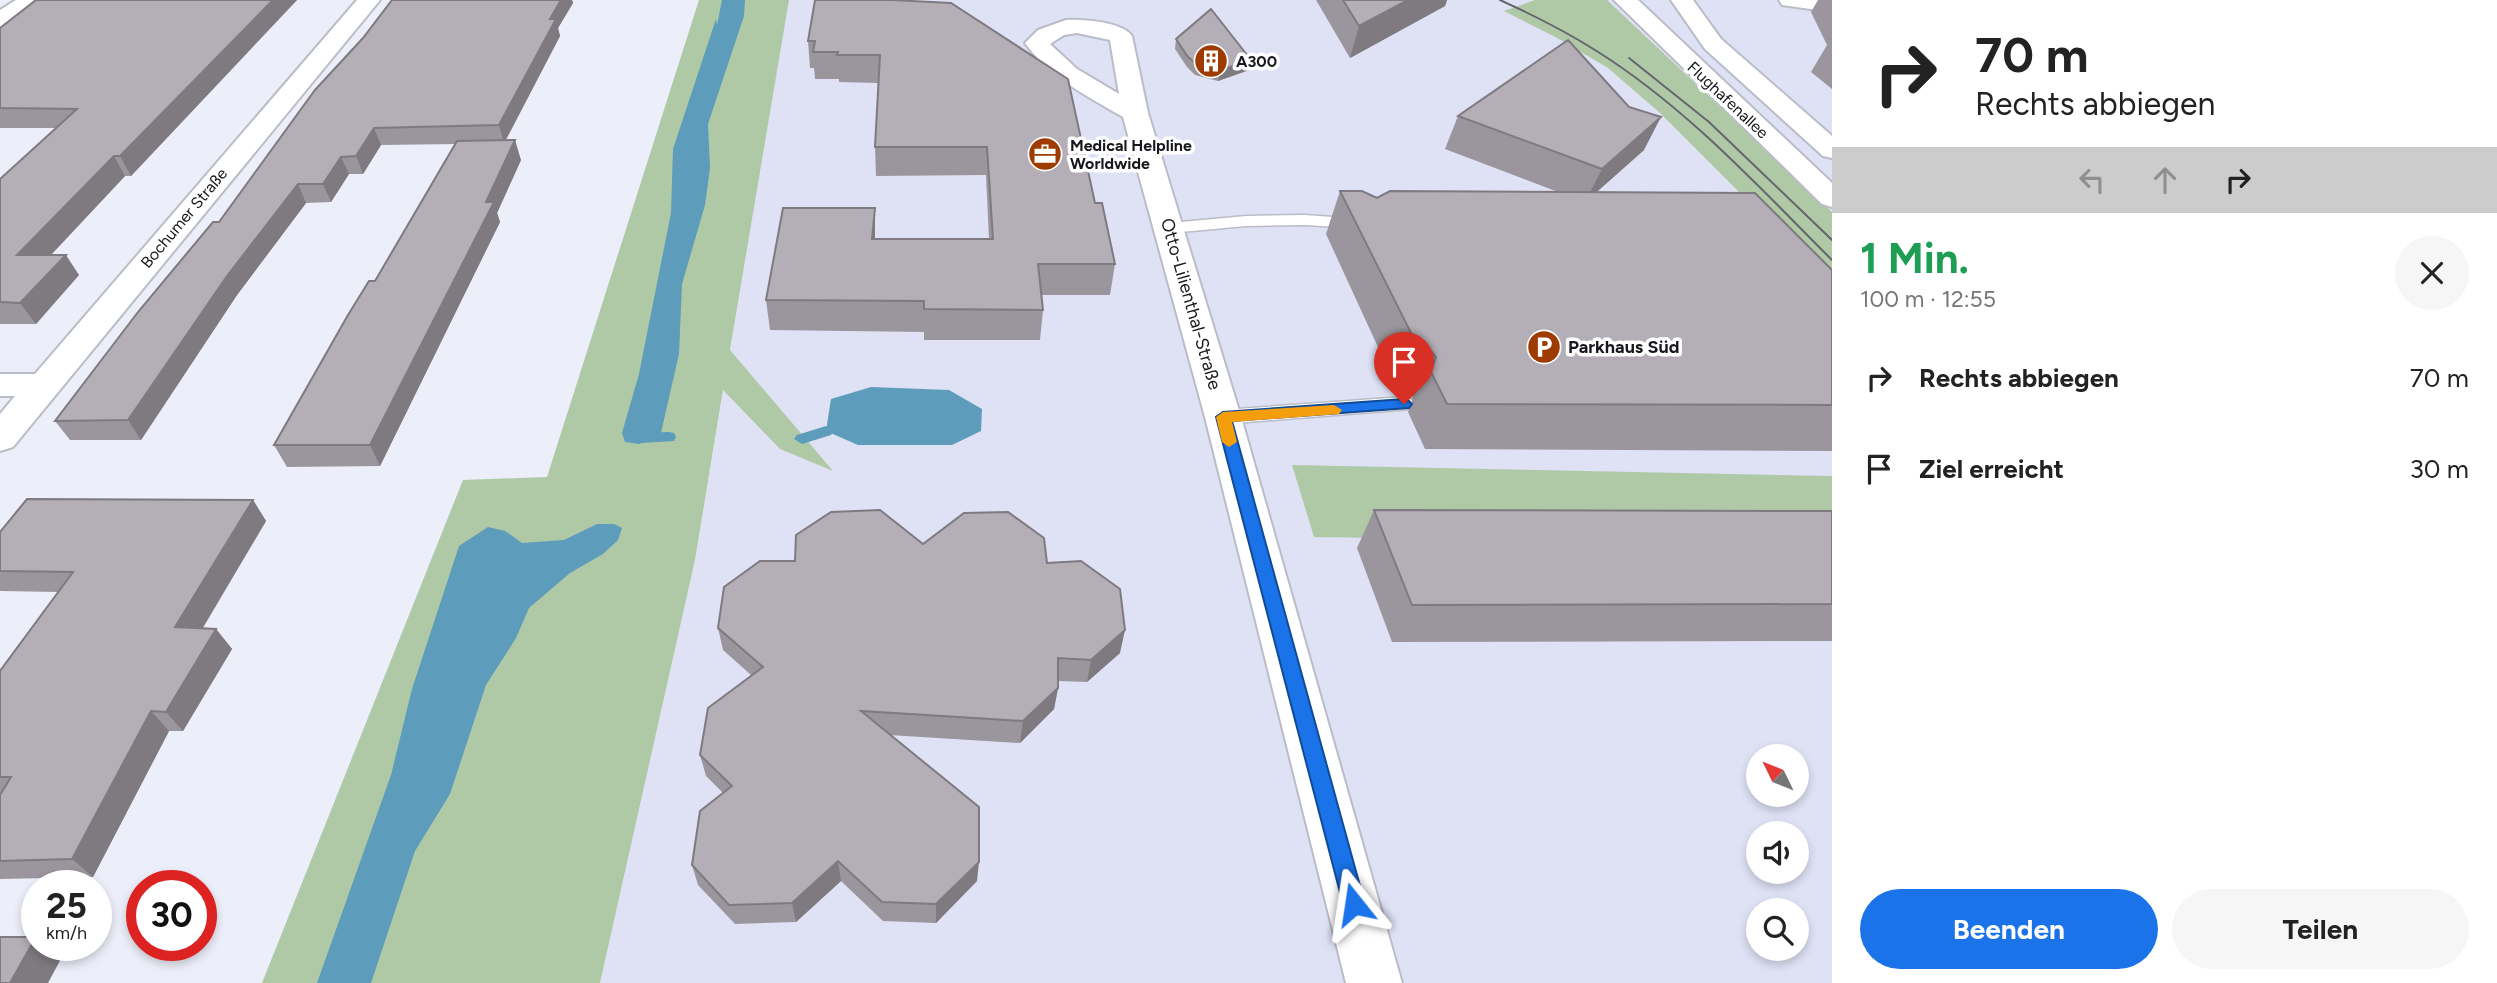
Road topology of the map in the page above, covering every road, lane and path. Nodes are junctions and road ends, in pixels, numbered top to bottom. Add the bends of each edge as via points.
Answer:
1 (31, 0) edge
2 (369, 0) edge
3 (1625, 0) edge
4 (1682, 0) edge
5 (1790, 0) edge
6 (1832, 5) edge
7 (0, 20) edge
8 (1135, 113) dead end
9 (1832, 150) edge
10 (1832, 198) edge
11 (1170, 228) junction
12 (1363, 234) edge
13 (0, 385) edge
14 (43, 385) junction
15 (1404, 404) dead end
16 (1223, 417) junction
17 (0, 438) edge
18 (1374, 983) edge

1 - 7 street
2 - 14 street, Bochumer Straße
3 - 10 street, Flughafenallee
4 - 9 street, Flughafenallee via 1713,44
5 - 6 street
8 - 11 street, Otto-Lilienthal-Straße
11 - 12 lane via 1305,220 1341,222
11 - 16 street, Otto-Lilienthal-Straße
13 - 14 street
14 - 17 street, Bochumer Straße
15 - 16 lane
16 - 18 street, Otto-Lilienthal-Straße

